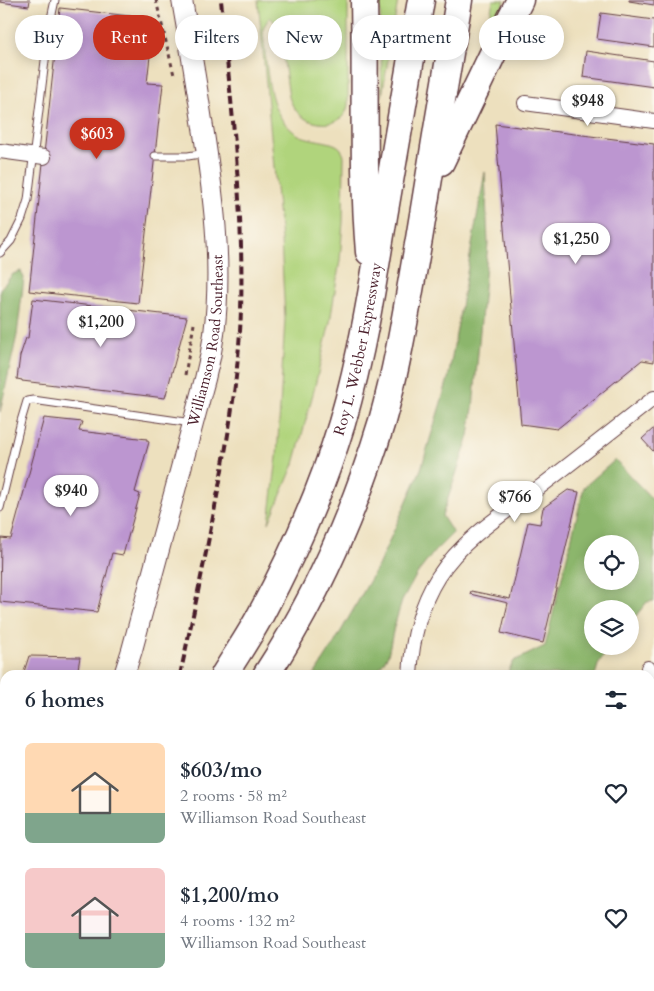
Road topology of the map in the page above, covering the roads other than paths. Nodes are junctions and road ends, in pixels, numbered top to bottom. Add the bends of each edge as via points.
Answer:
1 (55, 0) edge
2 (182, 0) edge
3 (364, 0) edge
4 (421, 0) edge
5 (459, 0) edge
6 (520, 0) edge
7 (525, 103) dead end
8 (654, 120) edge
9 (0, 152) edge
10 (207, 153) junction
11 (39, 156) junction
12 (154, 156) dead end
13 (426, 192) junction
14 (0, 253) edge
15 (372, 291) junction
16 (654, 398) edge
17 (193, 424) junction
18 (0, 508) edge
19 (126, 670) edge
20 (227, 670) edge
21 (269, 670) edge
22 (410, 670) edge

1 - 11 lane via 49,28
2 - 10 street, Williamson Road Southeast
3 - 15 highway via 366,215
4 - 15 highway, Roy L. Webber Expressway
5 - 13 highway
6 - 13 highway
7 - 8 street
9 - 11 street
10 - 12 lane
10 - 17 street, Williamson Road Southeast via 217,249 217,306 210,356
11 - 14 lane via 22,220
13 - 21 highway via 401,341 368,465 308,604
15 - 20 highway, Roy L. Webber Expressway via 342,423 320,486 261,615
16 - 22 street via 475,535 455,554 425,601
17 - 18 lane via 27,401
17 - 19 street, Williamson Road Southeast

